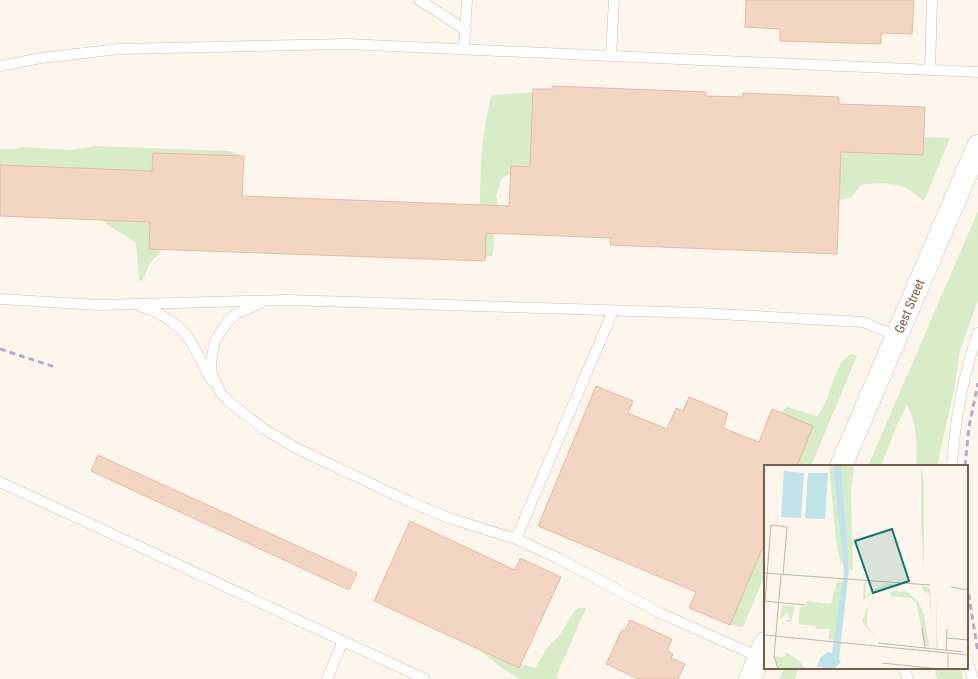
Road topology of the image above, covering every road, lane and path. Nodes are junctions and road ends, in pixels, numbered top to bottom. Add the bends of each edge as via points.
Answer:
1 (419, 0) edge
2 (467, 0) edge
3 (614, 0) edge
4 (932, 0) edge
5 (466, 30) junction
6 (464, 50) junction
7 (611, 56) junction
8 (0, 66) edge
9 (930, 69) junction
10 (978, 72) edge
11 (978, 146) edge
12 (0, 299) edge
13 (287, 300) junction
14 (131, 305) junction
15 (613, 311) junction
16 (978, 333) edge
17 (896, 336) junction
18 (220, 392) junction
19 (842, 465) edge
20 (952, 465) edge
21 (0, 482) edge
22 (516, 539) junction
23 (343, 641) junction
24 (762, 650) edge
25 (968, 663) edge
26 (903, 669) edge
27 (327, 679) edge
28 (425, 679) edge
29 (750, 679) edge
30 (908, 679) edge
31 (972, 679) edge

1 - 5 lane
2 - 5 lane
3 - 7 lane
4 - 9 lane
5 - 6 lane
6 - 7 lane
6 - 8 lane via 347,44 151,47 67,54
7 - 9 lane
9 - 10 lane
11 - 17 street, Gest Street
12 - 14 lane via 57,304
13 - 14 lane
13 - 15 lane
13 - 18 lane via 250,307 236,314 220,330 215,341 211,371
14 - 18 lane via 156,312 184,332
15 - 17 lane via 863,322
15 - 22 lane
16 - 20 lane via 958,409
17 - 19 street, Gest Street
18 - 22 lane via 264,429 296,448 436,513
21 - 23 lane
22 - 24 lane via 585,571 660,613
23 - 27 lane
23 - 28 lane
24 - 29 street
25 - 31 lane
26 - 30 lane

